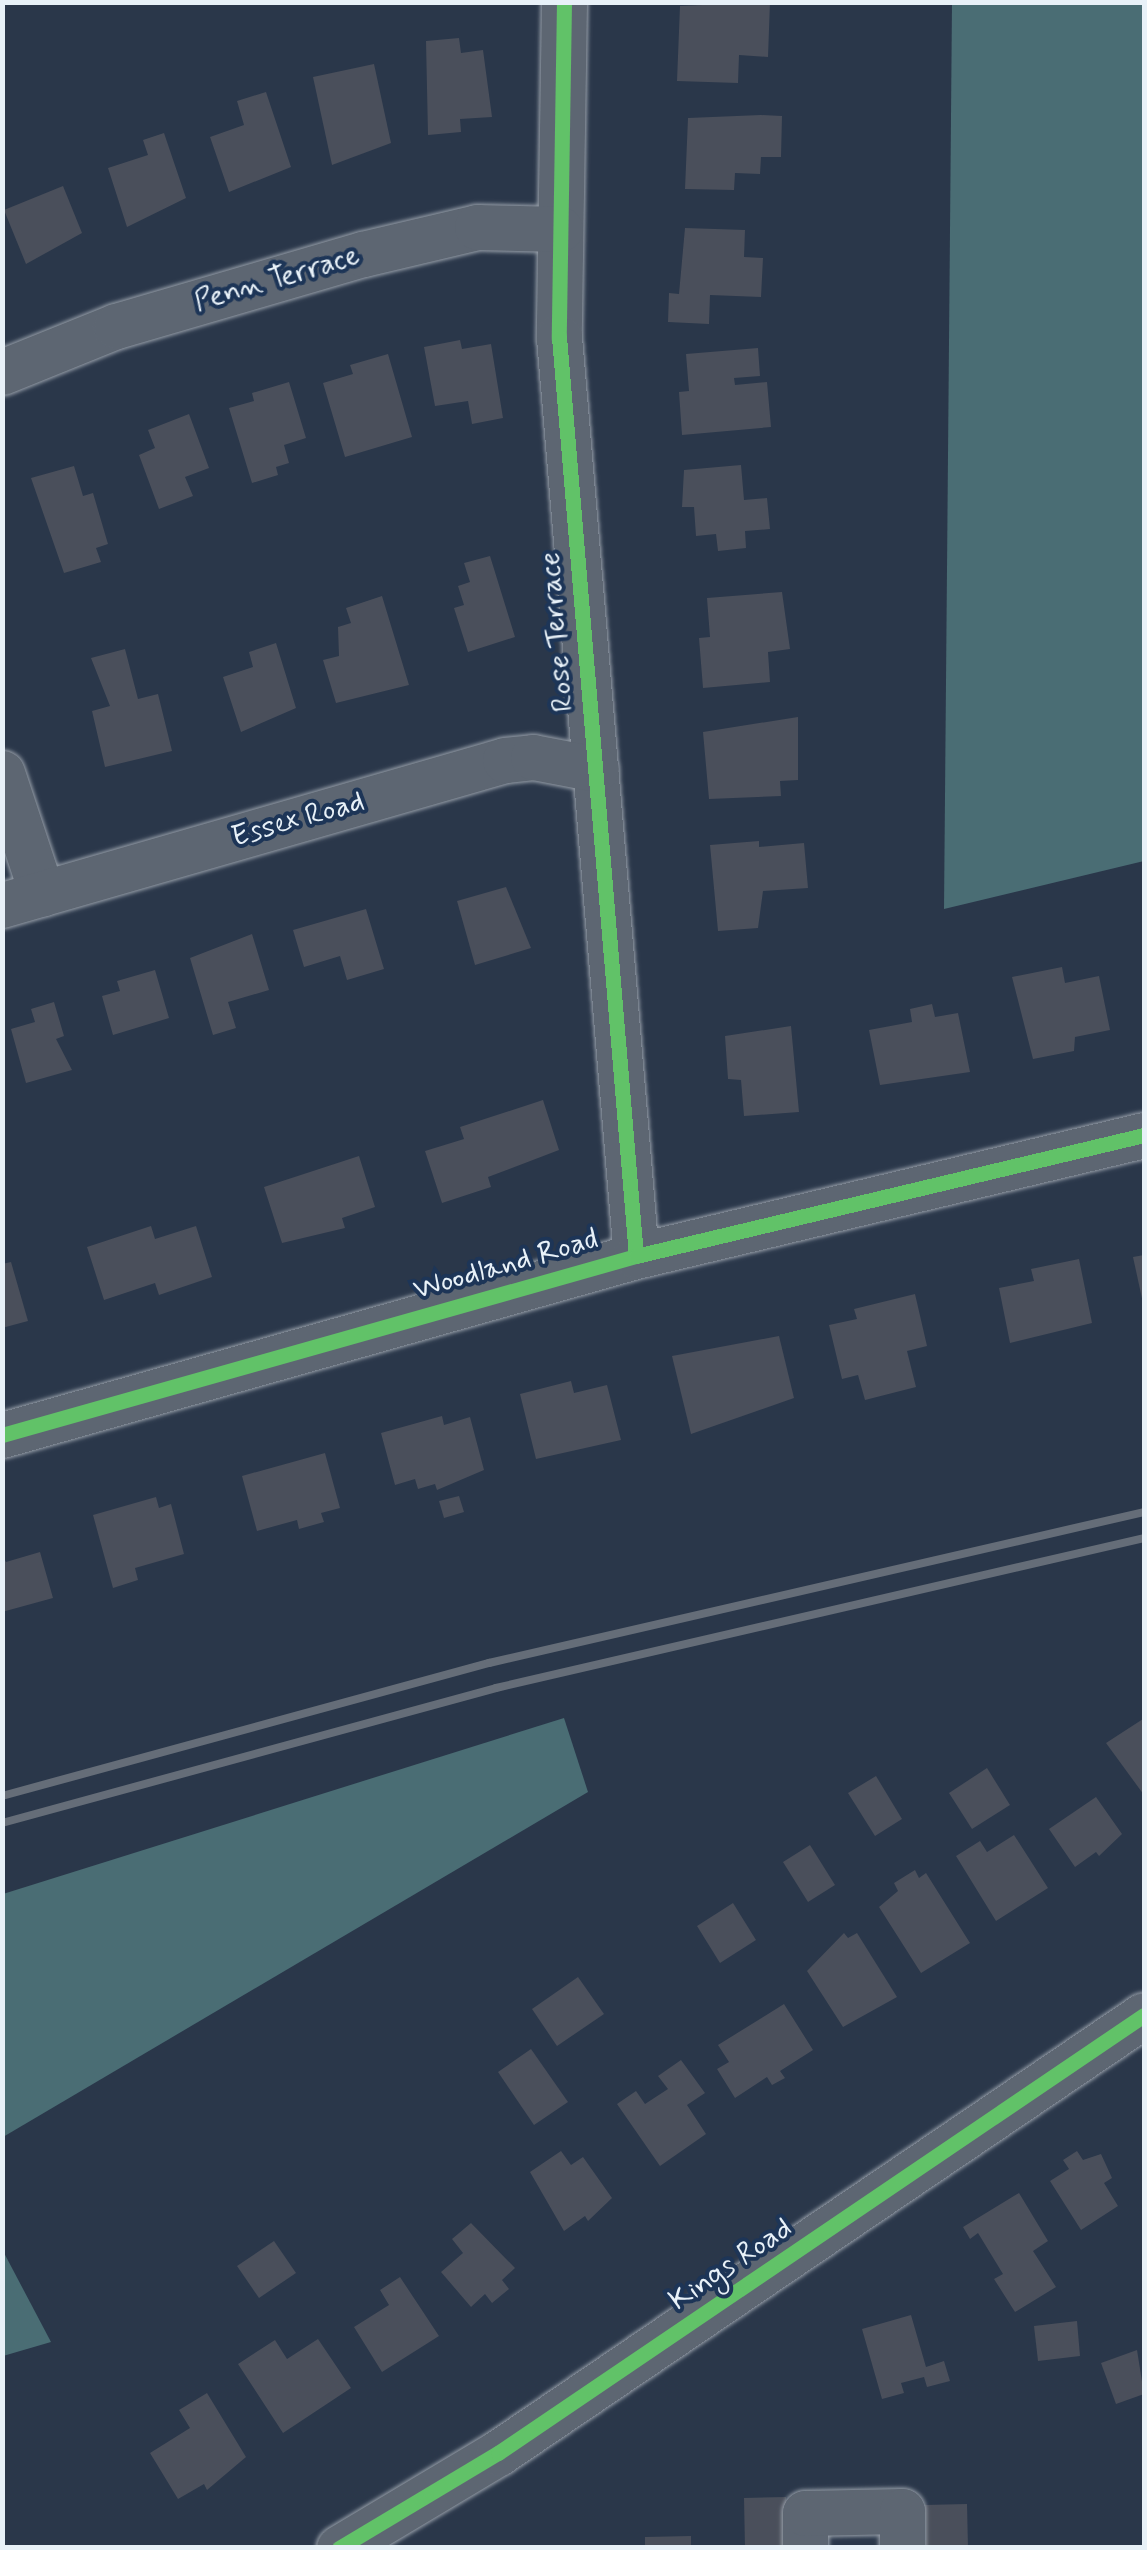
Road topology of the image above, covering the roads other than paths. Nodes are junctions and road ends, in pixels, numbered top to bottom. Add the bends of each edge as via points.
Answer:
1 (564, 2) edge
2 (560, 228) junction
3 (2, 372) edge
4 (596, 769) junction
5 (2, 774) edge
6 (22, 900) edge
7 (1144, 1136) edge
8 (636, 1256) junction
9 (2, 1436) edge
10 (1144, 2015) edge
11 (339, 2548) edge
12 (805, 2548) edge
13 (902, 2548) edge

1 - 2 street, Rose Terrace
2 - 3 street, Penn Terrace via 477,227 363,254 116,326
2 - 4 street, Rose Terrace via 559,337
4 - 6 street, Essex Road via 533,756 506,760
4 - 8 street, Rose Terrace
5 - 6 street
7 - 8 street, Woodland Road
8 - 9 street, Woodland Road
10 - 11 street, Kings Road via 498,2453
12 - 13 street via 805,2513 902,2511

